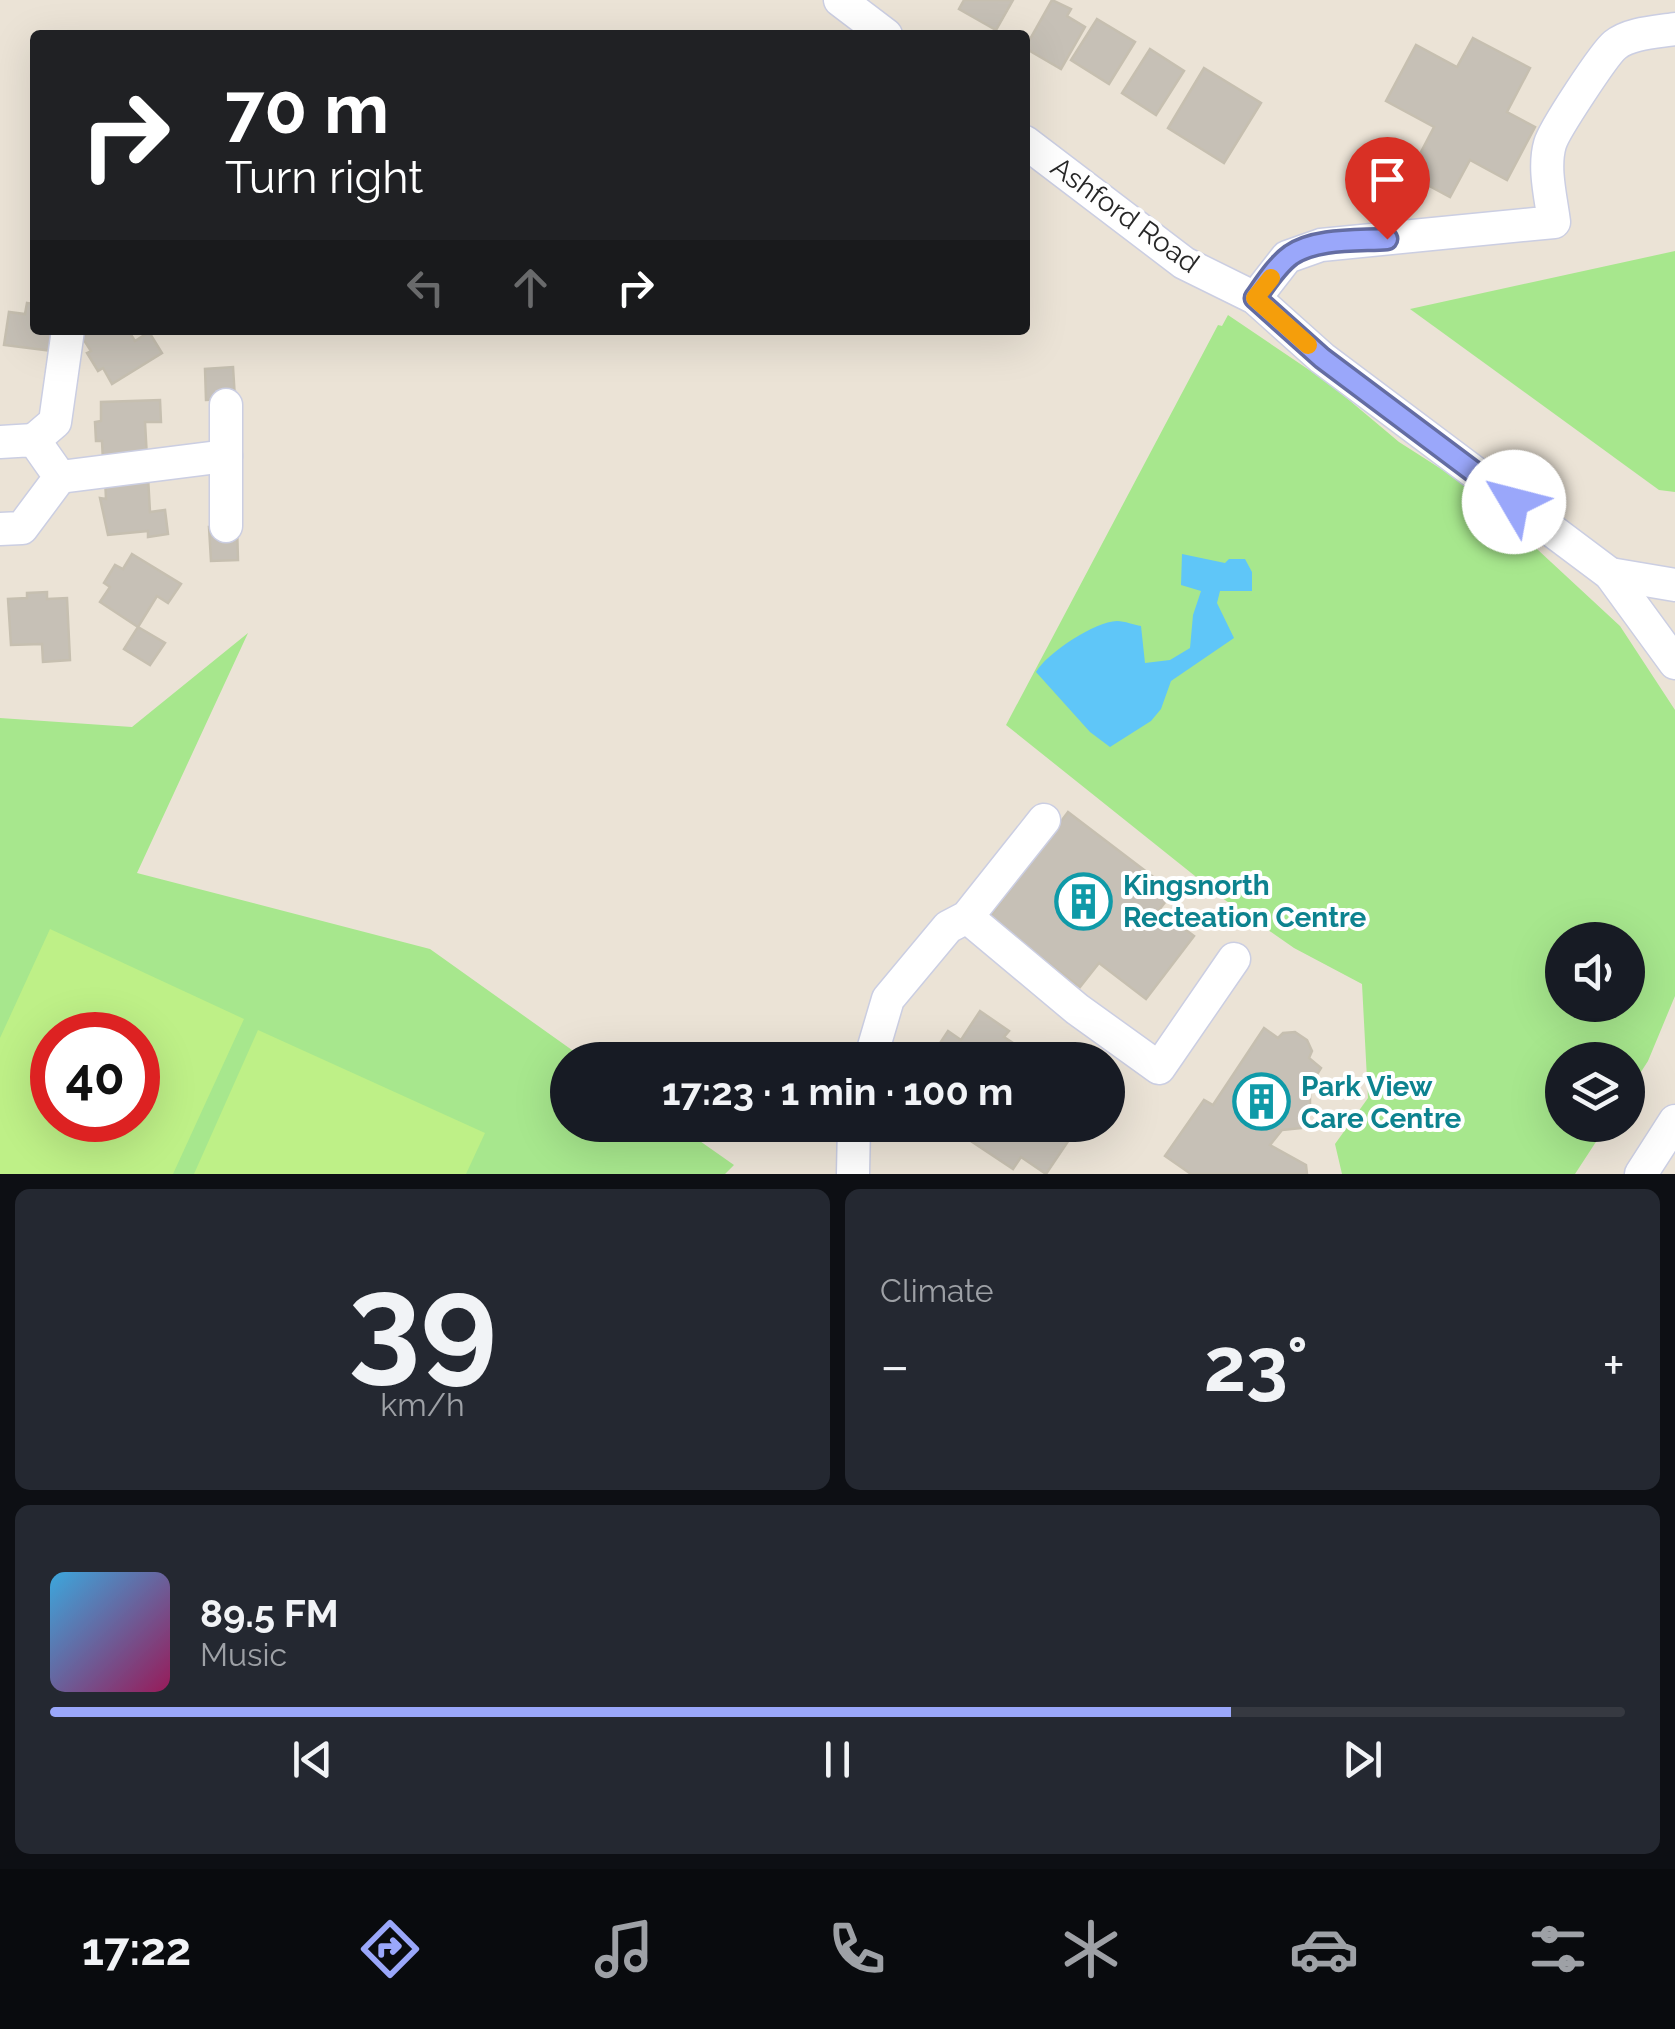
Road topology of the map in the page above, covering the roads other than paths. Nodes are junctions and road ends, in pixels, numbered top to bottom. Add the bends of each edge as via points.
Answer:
1 (840, 0) edge
2 (1675, 29) edge
3 (879, 30) edge
4 (1030, 146) edge
5 (1255, 298) junction
6 (67, 335) edge
7 (226, 405) dead end
8 (34, 440) junction
9 (0, 442) edge
10 (226, 456) junction
11 (60, 477) junction
12 (226, 526) dead end
13 (0, 529) edge
14 (1610, 574) junction
15 (1675, 584) edge
16 (1675, 664) edge
17 (1044, 820) dead end
18 (967, 916) junction
19 (1234, 959) dead end
20 (875, 1042) edge
21 (1675, 1121) edge
22 (854, 1142) edge
23 (854, 1174) edge
24 (1640, 1174) edge

1 - 3 street
2 - 5 street via 1615,45 1574,104 1550,143 1554,222 1321,244 1287,258
4 - 5 street, Ashford Road via 1184,264
5 - 14 street, Ashford Road via 1322,358
6 - 8 street via 55,422
7 - 10 street
8 - 9 street
8 - 11 street
10 - 11 street
10 - 12 street
11 - 13 street via 22,528
14 - 15 street, Ashford Road
14 - 16 street, Ashford Road
17 - 18 street
18 - 19 street via 1077,1010 1160,1068
18 - 20 street via 948,927 888,999
21 - 24 street
22 - 23 street

